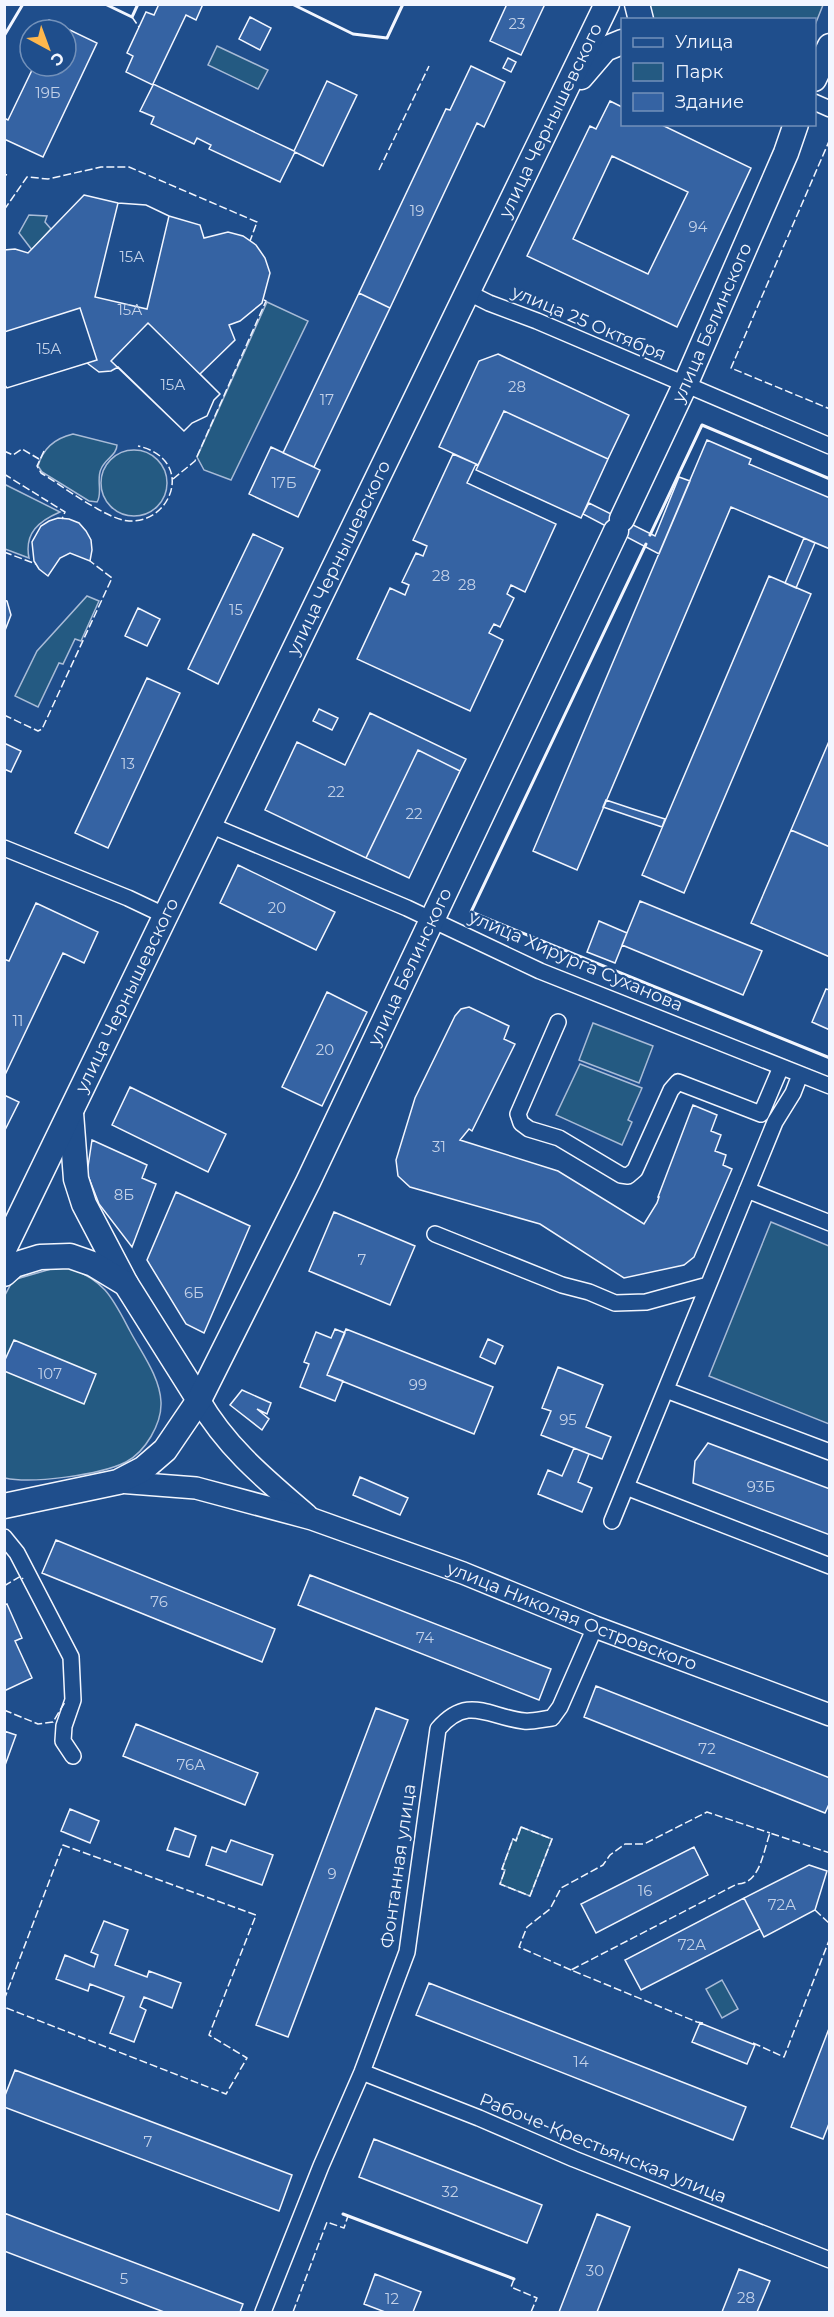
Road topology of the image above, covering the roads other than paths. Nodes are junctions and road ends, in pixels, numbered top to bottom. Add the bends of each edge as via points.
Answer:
1 (607, 4) edge
2 (621, 42) edge
3 (830, 46) edge
4 (816, 75) edge
5 (816, 103) edge
6 (559, 104) junction
7 (830, 109) edge
8 (795, 126) edge
9 (467, 292) junction
10 (686, 385) junction
11 (830, 446) edge
12 (210, 825) junction
13 (4, 848) edge
14 (166, 916) junction
15 (432, 920) junction
16 (558, 1022) dead end
17 (781, 1067) junction
18 (800, 1075) junction
19 (830, 1086) edge
20 (71, 1113) junction
21 (747, 1190) junction
22 (830, 1222) edge
23 (435, 1234) dead end
24 (4, 1249) edge
25 (4, 1274) edge
26 (126, 1284) junction
27 (708, 1285) junction
28 (666, 1390) junction
29 (199, 1400) junction
30 (830, 1452) edge
31 (118, 1482) junction
32 (626, 1487) junction
33 (11, 1500) edge
34 (312, 1519) junction
35 (612, 1521) dead end
36 (4, 1537) edge
37 (830, 1566) edge
38 (595, 1627) junction
39 (830, 1715) edge
40 (73, 1756) dead end
41 (362, 2072) junction
42 (830, 2260) edge
43 (263, 2313) edge

1 - 6 main road, улица Чернышевского
2 - 6 main road via 605,49
3 - 4 main road
5 - 7 street
6 - 9 main road, улица Чернышевского
8 - 10 main road, улица Белинского
9 - 10 street, улица 25 Октября
9 - 12 main road, улица Чернышевского
10 - 11 street, улица 25 Октября
10 - 15 main road, улица Белинского
12 - 14 main road, улица Чернышевского
12 - 15 street, улица Хирурга Суханова
13 - 14 street
14 - 20 main road, улица Чернышевского
15 - 17 street, улица Хирурга Суханова via 540,971
15 - 29 main road, улица Белинского
16 - 17 street via 518,1114 520,1124 559,1138 621,1175 628,1176 635,1170 678,1082 762,1114
17 - 18 street, улица Хирурга Суханова
18 - 19 street, улица Хирурга Суханова
18 - 21 street via 774,1122
20 - 24 main road, улица Чернышевского
20 - 26 main road, улица Чернышевского via 76,1179 84,1204
21 - 22 street
21 - 27 street
23 - 27 street via 615,1303 634,1304
25 - 26 main road via 14,1265 40,1257 70,1256 93,1264
26 - 29 main road, улица Чернышевского
27 - 28 street
28 - 30 street
28 - 32 street
29 - 31 main road, улица Белинского via 165,1450 143,1469
29 - 34 main road, улица Николая Островского via 214,1426 254,1470
31 - 33 main road, улица Белинского
31 - 34 main road, улица Николая Островского via 196,1488
32 - 35 street
32 - 37 street
34 - 38 main road, улица Николая Островского via 464,1573
36 - 40 street via 16,1552 71,1657 73,1700 63,1741
38 - 39 main road, улица Николая Островского
38 - 41 street, Фонтанная улица via 552,1718 525,1722 464,1709 438,1729 408,1952
41 - 42 street, Рабоче-Крестьянская улица
41 - 43 street, Фонтанная улица

